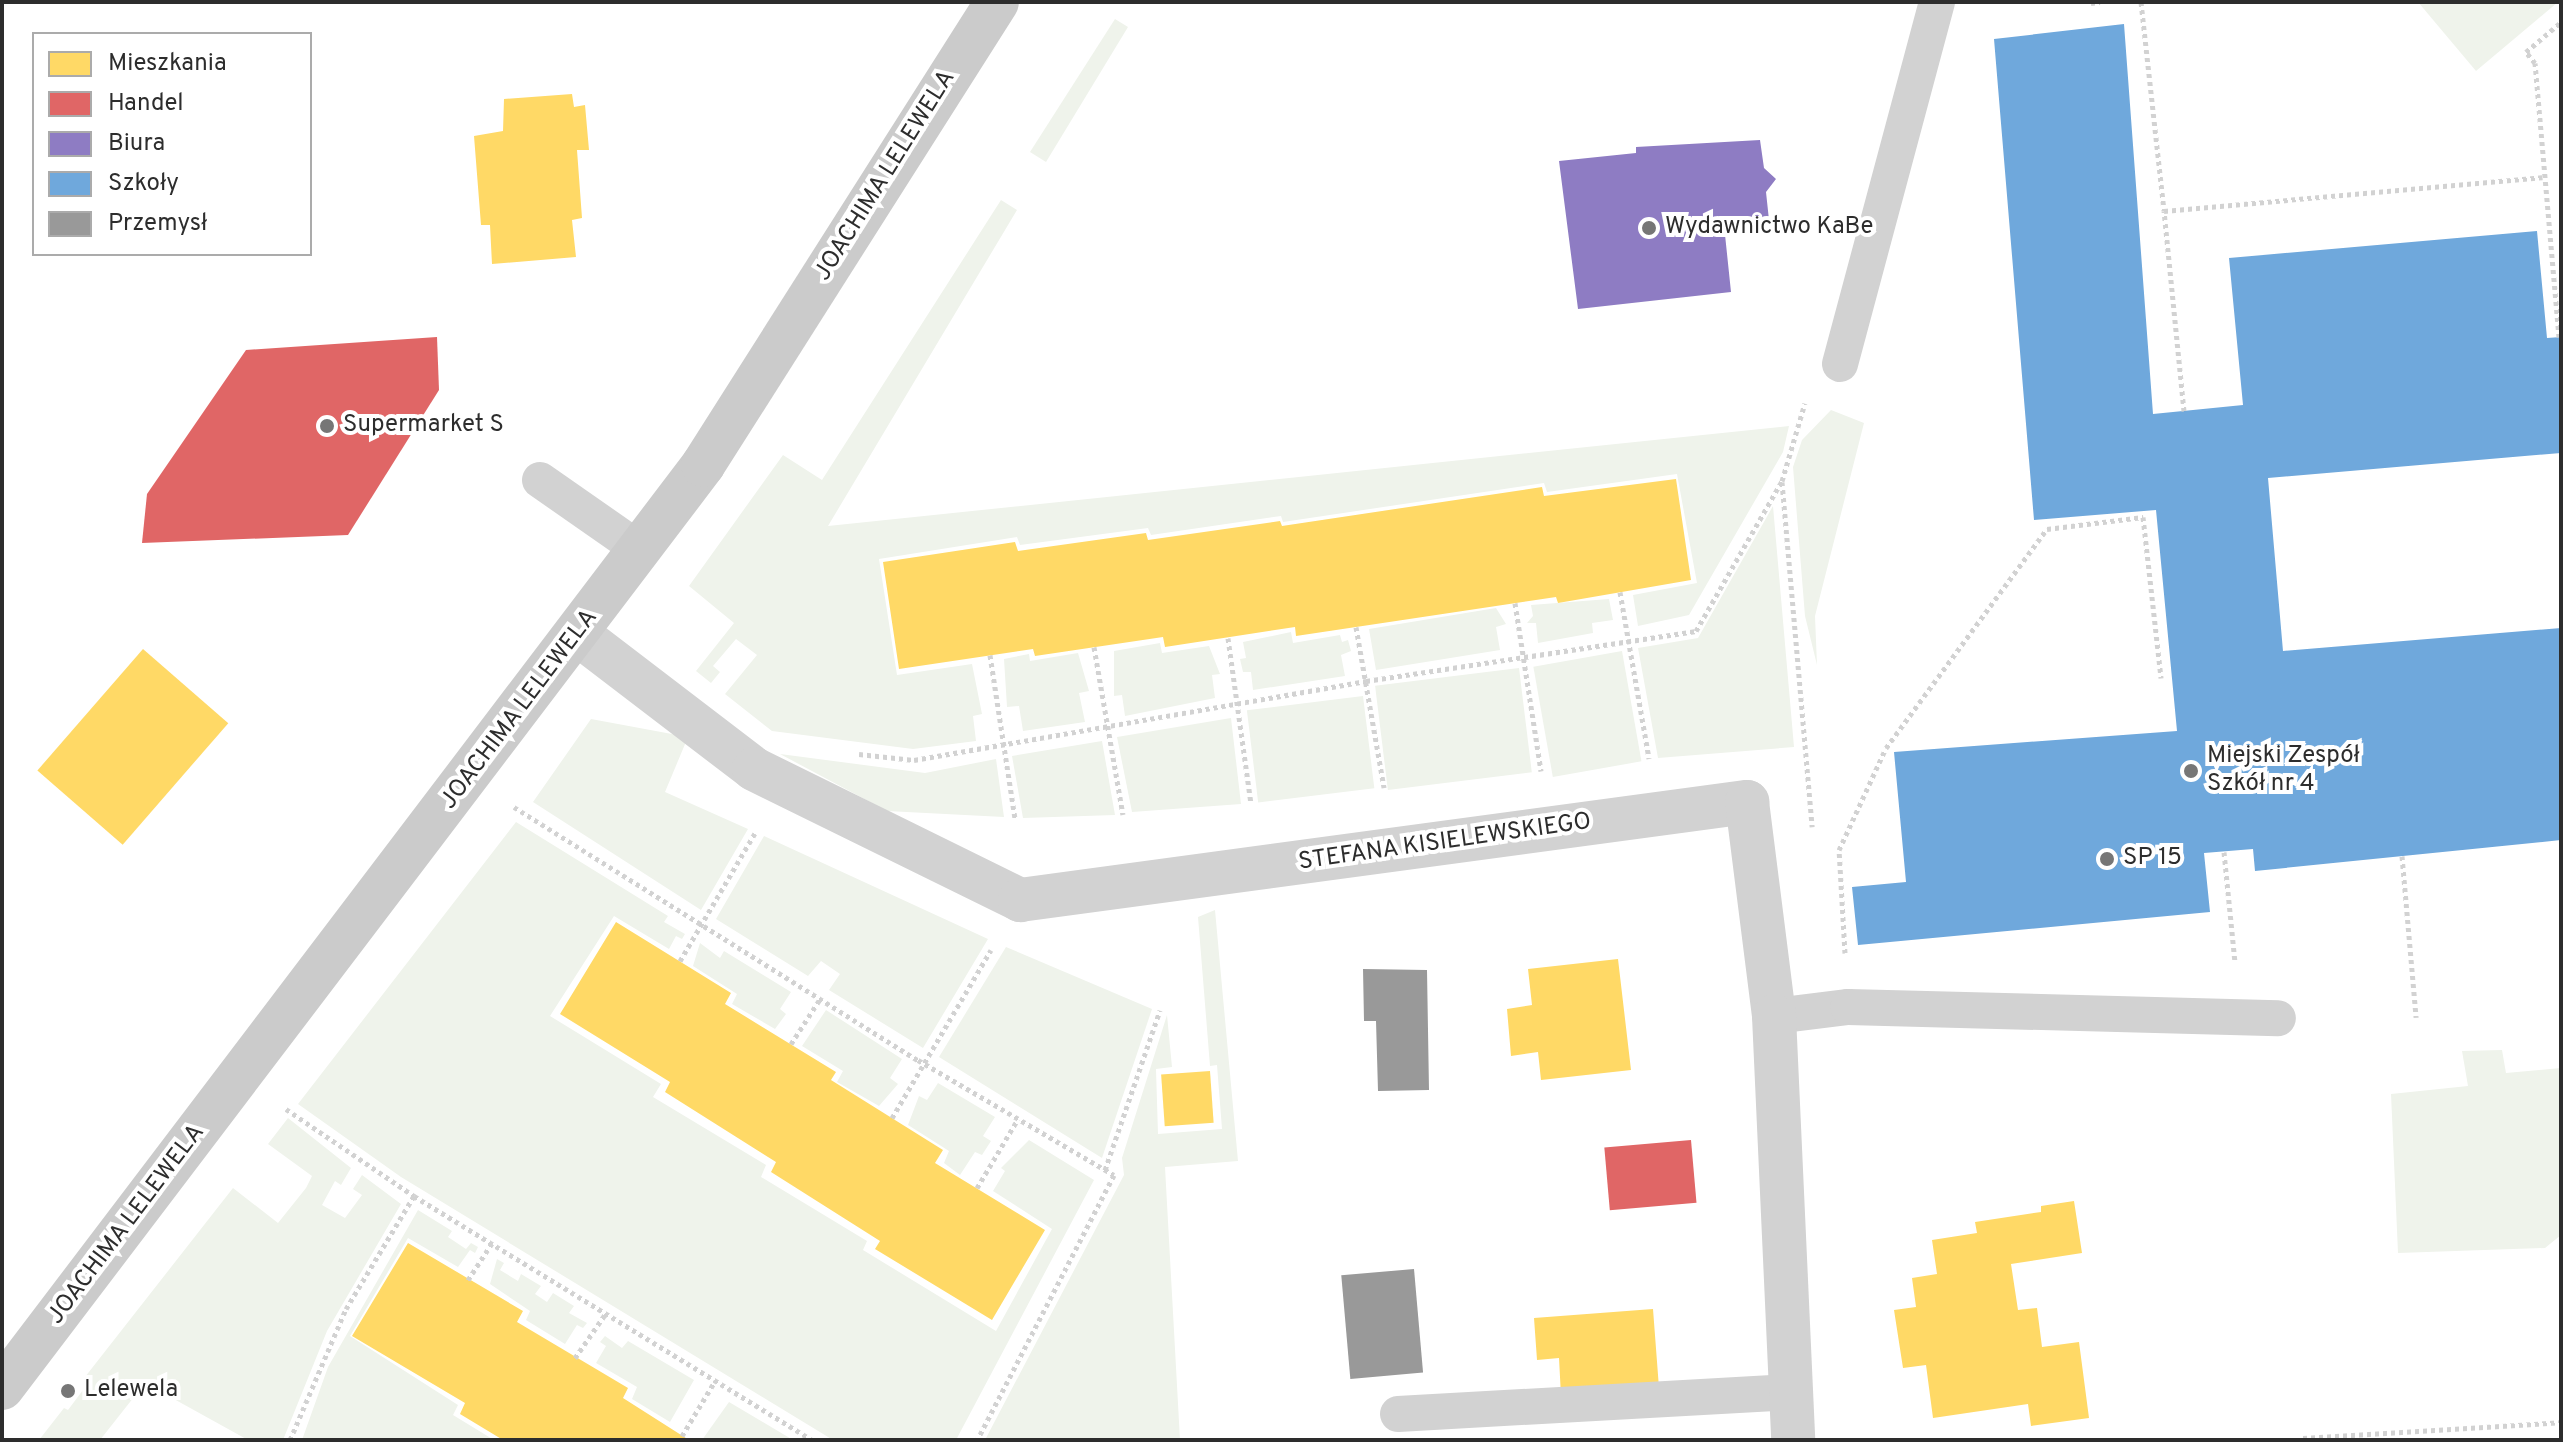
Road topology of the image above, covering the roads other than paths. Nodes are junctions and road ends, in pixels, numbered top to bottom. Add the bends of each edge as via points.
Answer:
1 (997, 2) edge
2 (1937, 2) edge
3 (1840, 364) road end
4 (540, 480) dead end
5 (639, 549) junction
6 (579, 635) junction
7 (1774, 1016) junction
8 (2278, 1018) dead end
9 (2, 1388) edge
10 (1792, 1392) junction
11 (1398, 1414) dead end
12 (1793, 1440) edge

1 - 5 street, JOACHIMA LELEWELA via 703,465
2 - 3 lane
4 - 5 lane
5 - 6 street, JOACHIMA LELEWELA
6 - 7 street, STEFANA KISIELEWSKIEGO via 754,769 1020,900 1747,802
6 - 9 street, JOACHIMA LELEWELA
7 - 8 lane via 1848,1007
7 - 10 street, STEFANA KISIELEWSKIEGO
10 - 11 lane
10 - 12 street, STEFANA KISIELEWSKIEGO

